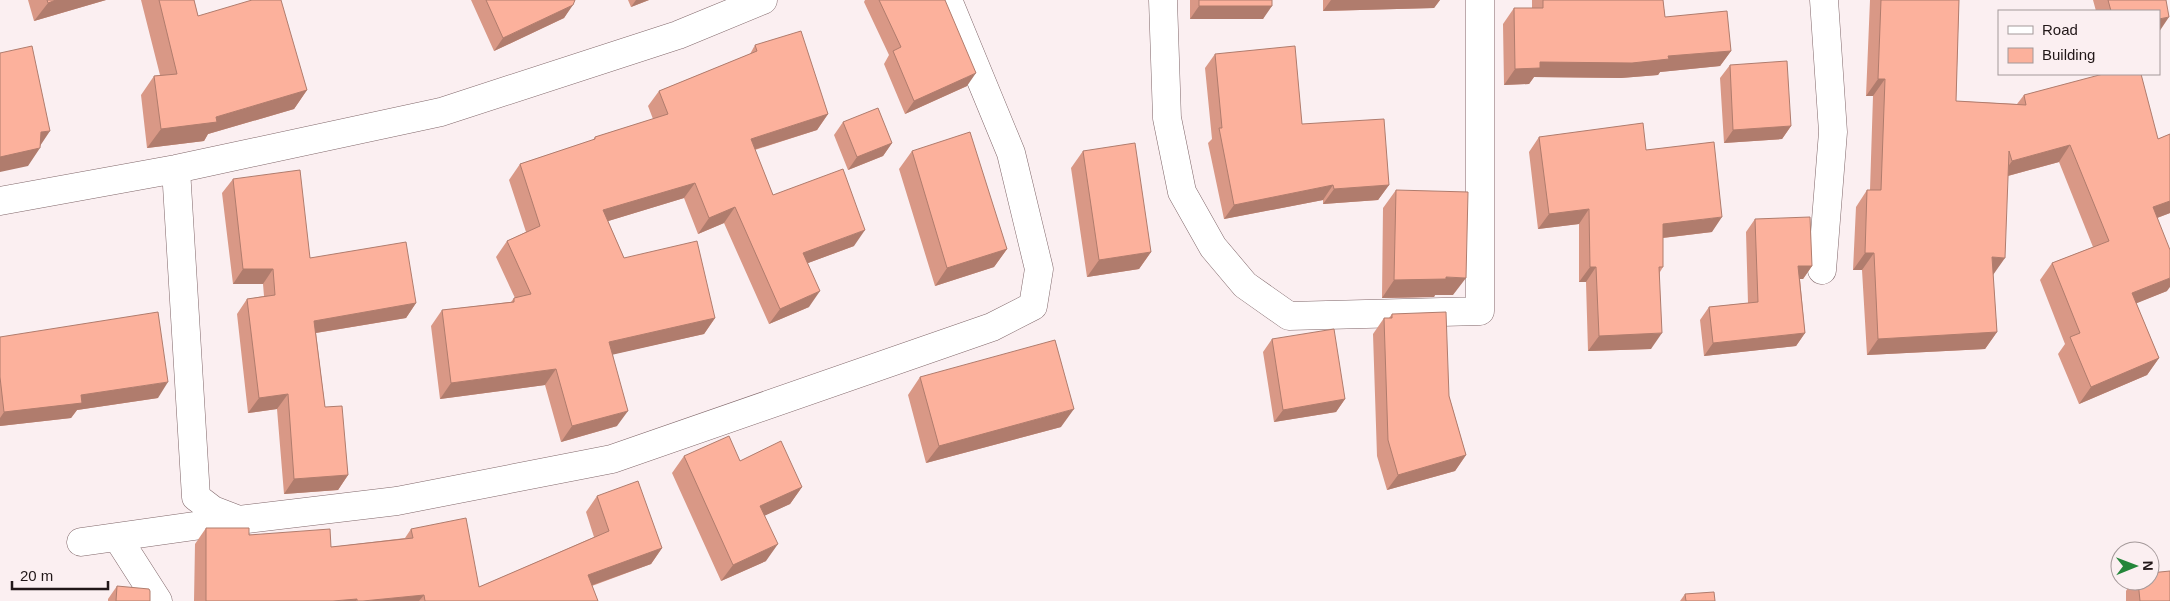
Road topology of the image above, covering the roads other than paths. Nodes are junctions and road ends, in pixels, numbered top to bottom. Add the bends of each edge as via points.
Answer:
1 (763, 0) edge
2 (948, 0) edge
3 (1163, 0) edge
4 (1480, 0) edge
5 (1824, 0) edge
6 (176, 169) junction
7 (0, 201) edge
8 (1822, 270) dead end
9 (238, 520) junction
10 (117, 537) junction
11 (81, 542) dead end
12 (158, 601) edge

1 - 6 street via 678,35 441,112
2 - 9 street via 1011,153 1039,270 1034,306 992,327 612,458 397,501
3 - 4 street via 1167,118 1182,192 1213,247 1245,285 1289,316 1480,312
5 - 8 street via 1833,132
6 - 7 street
6 - 9 street via 196,497 213,510
9 - 10 street
10 - 11 street
10 - 12 street

